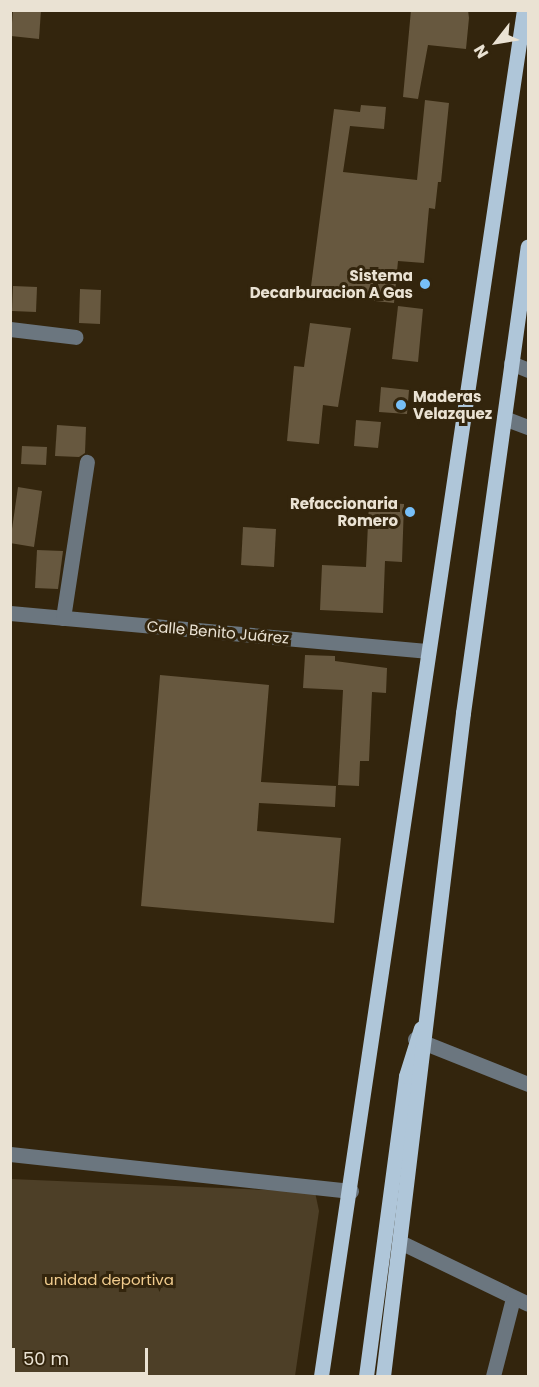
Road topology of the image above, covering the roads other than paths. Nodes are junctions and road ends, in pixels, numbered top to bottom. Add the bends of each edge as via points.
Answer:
1 (524, 10) edge
2 (528, 247) edge
3 (10, 329) edge
4 (76, 337) dead end
5 (511, 363) junction
6 (528, 370) edge
7 (504, 418) junction
8 (528, 427) edge
9 (87, 462) dead end
10 (10, 613) edge
11 (63, 618) junction
12 (426, 651) junction
13 (420, 1040) junction
14 (528, 1084) edge
15 (10, 1154) edge
16 (351, 1191) junction
17 (400, 1242) junction
18 (513, 1298) junction
19 (528, 1304) edge
20 (321, 1377) edge
21 (366, 1377) edge
22 (383, 1377) edge
23 (493, 1377) edge

1 - 12 main road
2 - 5 main road
3 - 4 street
5 - 6 street
5 - 7 main road
7 - 8 street
7 - 13 main road
9 - 11 street
10 - 11 street, Calle Benito Juárez
11 - 12 street, Calle Benito Juárez
12 - 16 main road
13 - 14 street
13 - 17 main road
13 - 21 main road via 406,1076
15 - 16 street
16 - 20 main road
17 - 18 street
17 - 22 main road
18 - 19 street
18 - 23 street

